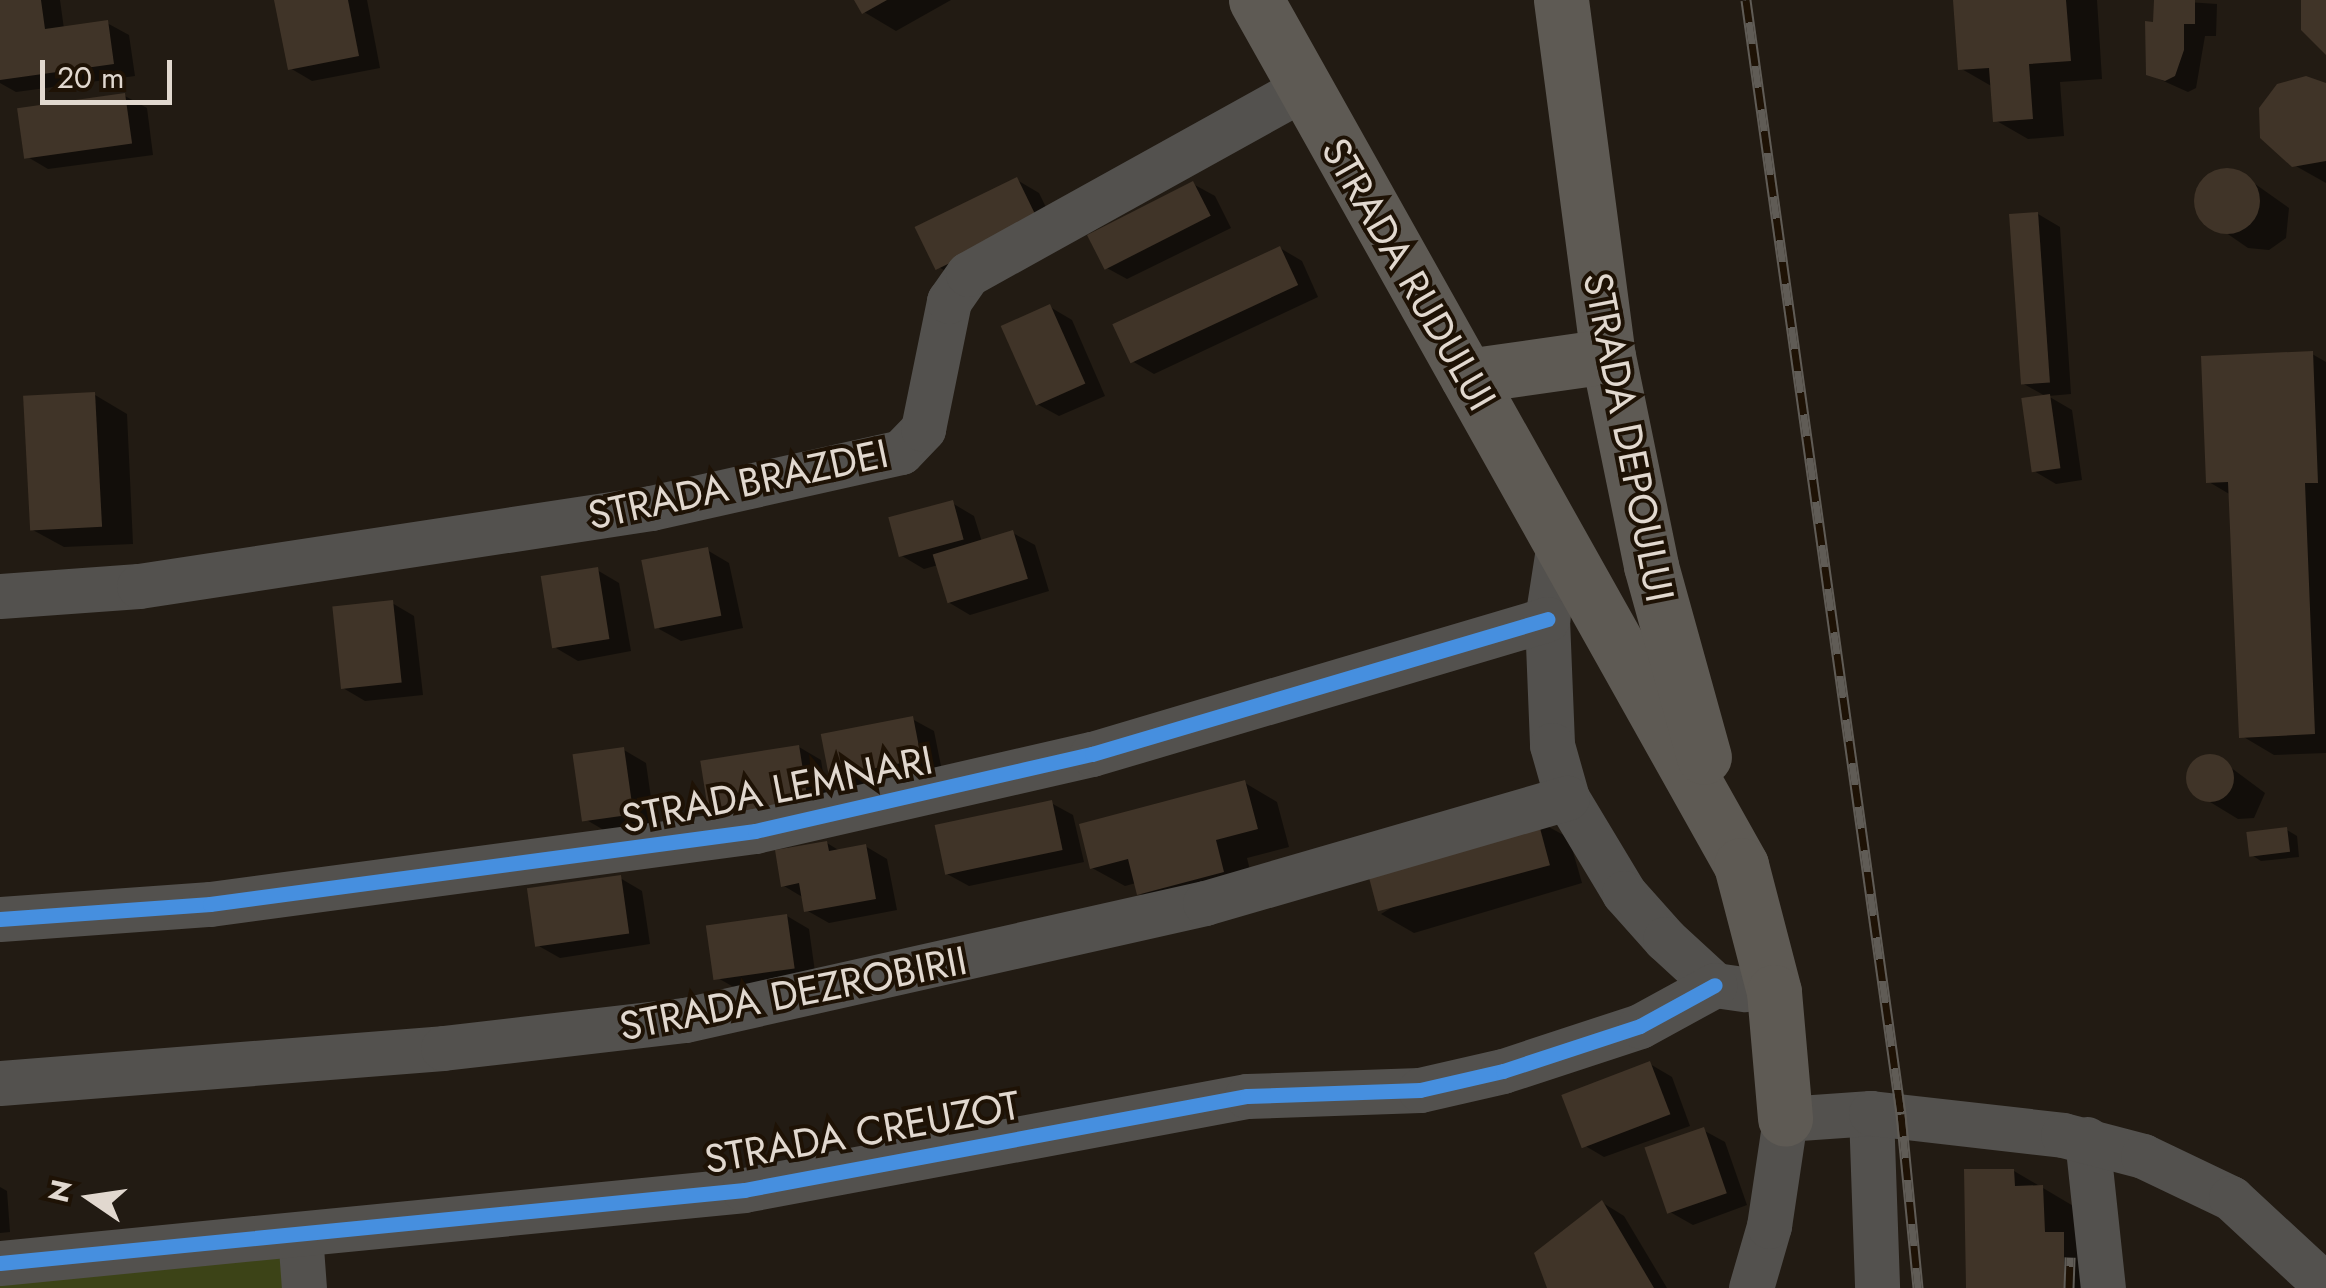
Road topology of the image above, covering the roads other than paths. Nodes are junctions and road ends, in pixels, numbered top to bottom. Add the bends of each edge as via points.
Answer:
1 (1256, 0) edge
2 (1560, 0) edge
3 (1304, 88) junction
4 (1608, 356) junction
5 (1467, 376) junction
6 (1558, 549) junction
7 (0, 596) edge
8 (1547, 619) junction
9 (1567, 798) junction
10 (1740, 866) junction
11 (0, 919) edge
12 (1715, 985) junction
13 (1774, 992) junction
14 (0, 1083) edge
15 (1871, 1113) junction
16 (1785, 1119) junction
17 (2087, 1140) junction
18 (300, 1234) junction
19 (0, 1264) edge
20 (1742, 1285) edge
21 (2326, 1286) edge
22 (304, 1288) edge
23 (1876, 1288) edge
24 (2103, 1288) edge

1 - 3 main road, STRADA RUDULUI
2 - 4 main road, STRADA DEPOULUI
3 - 5 main road, STRADA RUDULUI
3 - 7 street, STRADA BRAZDEI via 968,274 949,301 923,429 901,452 651,508 139,586
4 - 5 main road
4 - 10 main road, STRADA DEPOULUI via 1656,585
5 - 6 main road, STRADA RUDULUI
6 - 8 street
6 - 10 main road, STRADA RUDULUI
8 - 9 street via 1552,745
8 - 11 street, STRADA LEMNARI via 1092,754 755,831 210,904
9 - 12 street via 1624,894
9 - 14 street, STRADA DEZROBIRII via 1205,903 685,1020 424,1050
10 - 13 main road, STRADA RUDULUI
12 - 13 street
12 - 18 street, STRADA CREUZOT via 1640,1026 1420,1090 1247,1096 744,1190
13 - 16 main road, STRADA RUDULUI
15 - 16 street
15 - 17 street
15 - 23 street
16 - 20 street, STRADA RUDULUI
17 - 21 street via 2192,1176 2231,1198
17 - 24 street
18 - 19 street, STRADA CREUZOT
18 - 22 street

